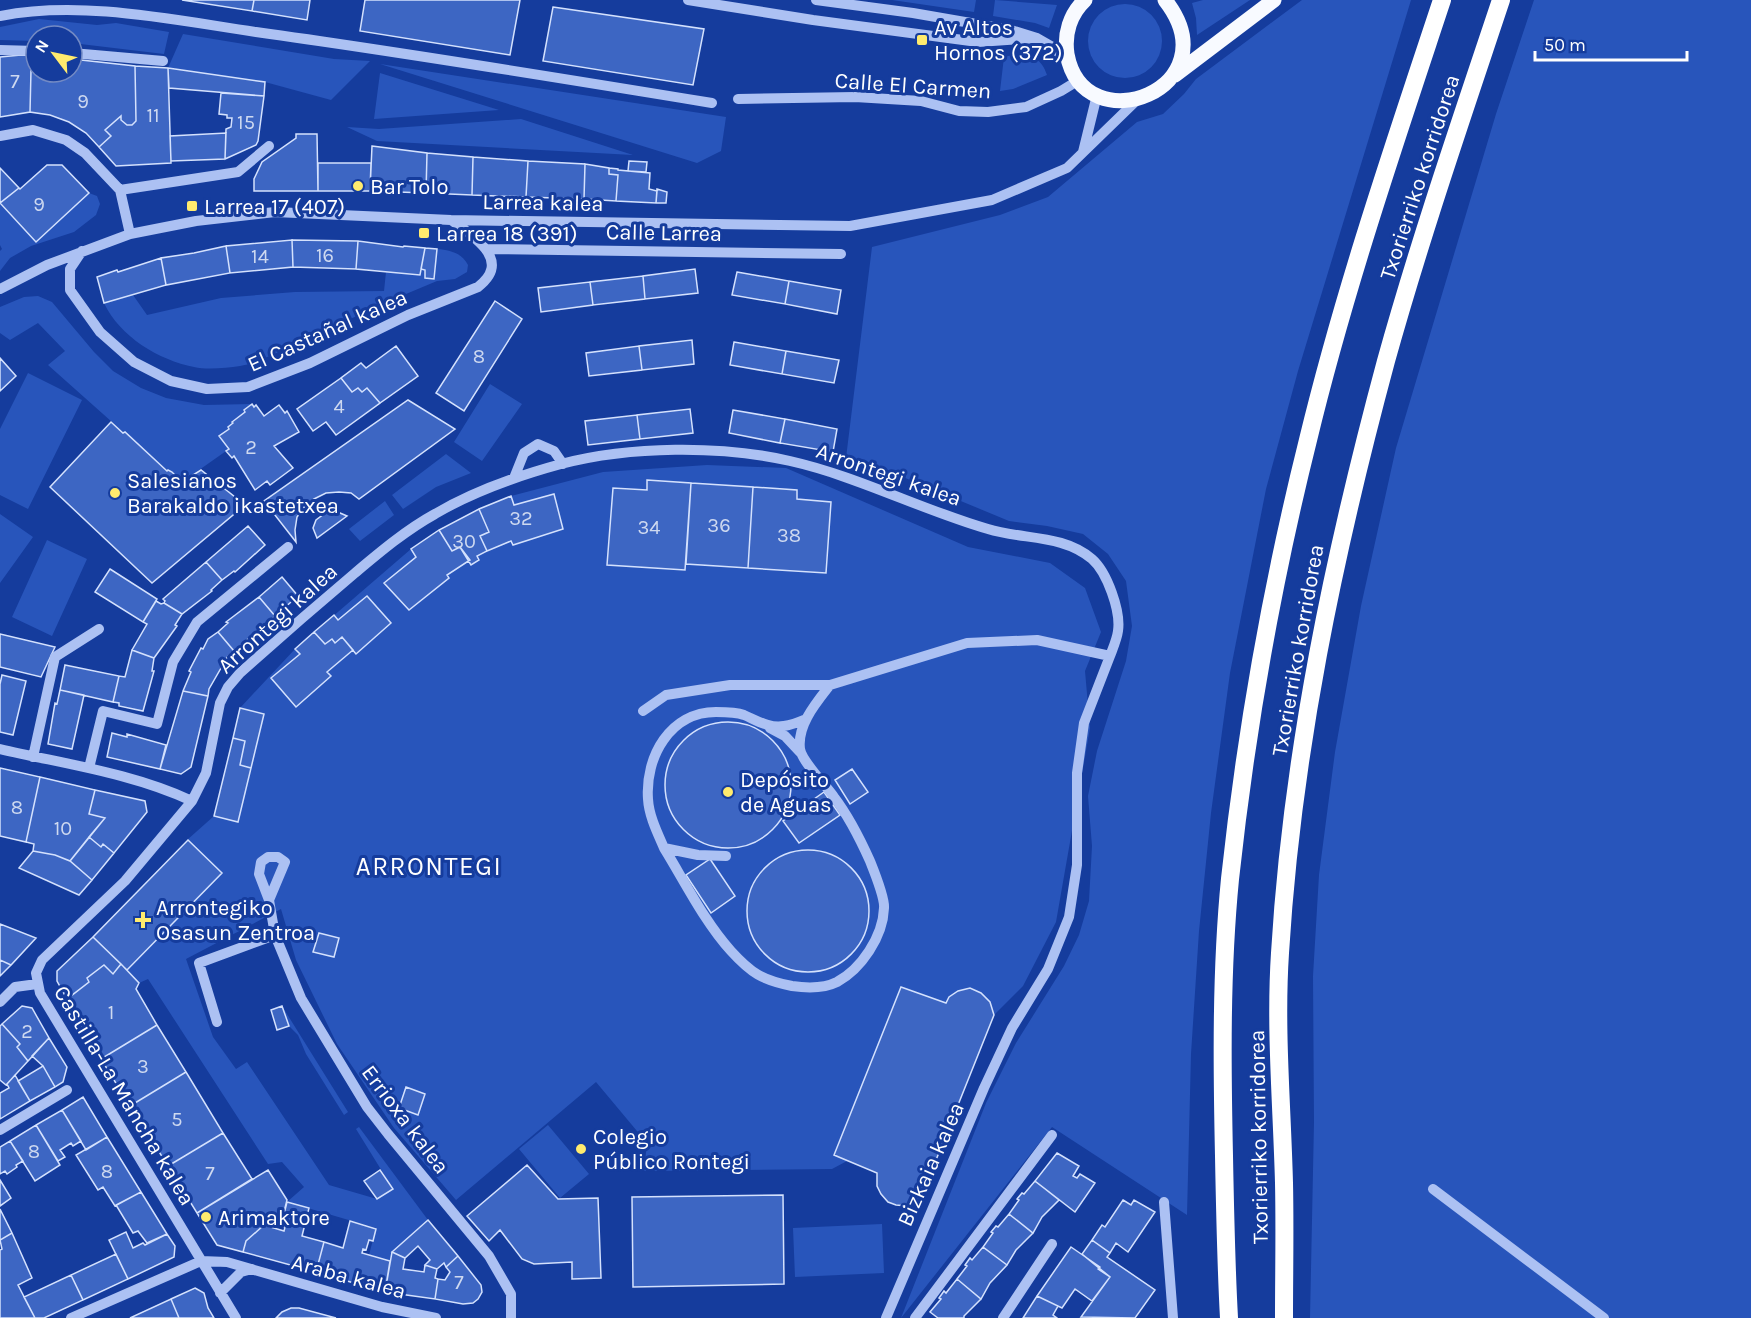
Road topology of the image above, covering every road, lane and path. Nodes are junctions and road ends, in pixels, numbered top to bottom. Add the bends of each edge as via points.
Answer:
1 (688, 0) edge
2 (816, 0) edge
3 (1085, 0) edge
4 (1165, 0) edge
5 (1274, 0) edge
6 (1442, 0) edge
7 (1499, 6) edge
8 (0, 16) edge
9 (1037, 38) junction
10 (0, 50) edge
11 (24, 51) edge
12 (84, 54) edge
13 (163, 61) dead end
14 (1069, 62) junction
15 (1170, 79) junction
16 (1078, 80) junction
17 (1097, 95) junction
18 (738, 99) dead end
19 (1137, 100) junction
20 (712, 103) dead end
21 (0, 135) edge
22 (269, 146) dead end
23 (1083, 152) junction
24 (120, 190) junction
25 (451, 220) junction
26 (130, 234) junction
27 (486, 249) junction
28 (82, 251) junction
29 (841, 254) dead end
30 (0, 289) edge
31 (563, 464) junction
32 (514, 478) junction
33 (288, 548) dead end
34 (99, 629) dead end
35 (1110, 656) junction
36 (830, 685) junction
37 (643, 711) dead end
38 (806, 719) junction
39 (762, 723) junction
40 (0, 749) edge
41 (800, 752) junction
42 (33, 757) junction
43 (89, 768) junction
44 (192, 801) junction
45 (664, 848) junction
46 (726, 856) dead end
47 (269, 900) dead end
48 (275, 935) junction
49 (37, 984) junction
50 (0, 1002) edge
51 (217, 1022) dead end
52 (1012, 1028) joint
53 (67, 1090) dead end
54 (0, 1130) edge
55 (1052, 1135) dead end
56 (1433, 1189) dead end
57 (1164, 1202) dead end
58 (1052, 1244) dead end
59 (201, 1261) junction
60 (252, 1269) junction
61 (220, 1293) junction
62 (77, 1317) edge
63 (236, 1318) edge
64 (436, 1318) edge
65 (511, 1318) edge
66 (886, 1318) edge
67 (915, 1318) edge
68 (1003, 1318) edge
69 (1173, 1318) edge
70 (1229, 1318) edge
71 (1284, 1318) edge
72 (1604, 1318) edge

1 - 9 street via 978,42
2 - 9 street via 982,24
3 - 14 main road via 1069,23
4 - 15 main road via 1182,29 1179,64
5 - 15 main road
6 - 70 highway, Txorierriko korridorea via 1308,438 1250,726 1230,879 1223,996
7 - 71 highway, Txorierriko korridorea via 1387,359 1340,546 1305,737 1279,956
8 - 20 street via 27,9 98,9 371,47
9 - 14 street
10 - 11 street
12 - 13 street
14 - 16 main road
15 - 19 main road via 1155,93
16 - 17 main road
16 - 18 street, Calle El Carmen via 1026,107 988,112 959,111 921,101 855,97
17 - 19 main road via 1117,101
17 - 23 street
19 - 23 street, Larrea kalea
21 - 24 street via 33,130 66,140 85,153
22 - 24 street via 238,172
23 - 25 street, Larrea kalea via 1067,168 992,200 850,226
24 - 26 street
25 - 26 street, Larrea kalea via 275,212
25 - 27 street
26 - 28 street, Larrea kalea
27 - 28 street, El Castañal kalea via 492,267 488,279 478,287 248,387 207,389 171,381 143,367 100,332 70,290 70,269
27 - 29 street, Calle Larrea
28 - 30 street, Larrea kalea
31 - 32 street, Arrontegi kalea
31 - 32 street via 554,451 538,444 524,453
31 - 35 street, Arrontegi kalea via 618,453 715,450 790,461 990,530 1062,542 1095,561 1110,582 1119,630
32 - 44 street, Arrontegi kalea via 434,514 391,544 240,673 220,703 206,773
33 - 43 street via 197,622 172,662 157,724 103,711
34 - 42 street via 55,657
35 - 36 street via 1037,640 967,643
35 - 52 street, Arrontegi kalea via 1084,723 1075,811 1077,865 1069,917 1048,969
36 - 37 street via 730,685 666,695
36 - 38 street
38 - 39 street via 782,727
38 - 41 street
39 - 41 street via 785,736
39 - 45 street via 742,714 714,712 689,718 668,731 647,779 651,817
40 - 42 street
41 - 45 street via 835,798 870,860 885,907 873,944 857,967 835,983 808,989 775,983 749,970 722,939
42 - 43 street
43 - 44 street via 166,789
44 - 49 street, Arrontegi kalea via 125,881 42,960 36,973
45 - 46 street
47 - 48 street, Errioxa kalea
48 - 51 street via 199,963
48 - 65 street, Errioxa kalea via 301,998 367,1107 489,1256 511,1294
49 - 50 street via 15,987
49 - 59 street, Castilla-La Mancha kalea via 89,1078
52 - 66 street, Bizkaia kalea
53 - 54 street
55 - 67 street
56 - 72 street
57 - 69 street
58 - 68 street
59 - 60 street, Araba kalea via 227,1262
59 - 61 street, Castilla-La Mancha kalea
59 - 62 street
60 - 61 street via 241,1272
60 - 64 street, Araba kalea via 382,1307
61 - 63 street, Castilla-La Mancha kalea

